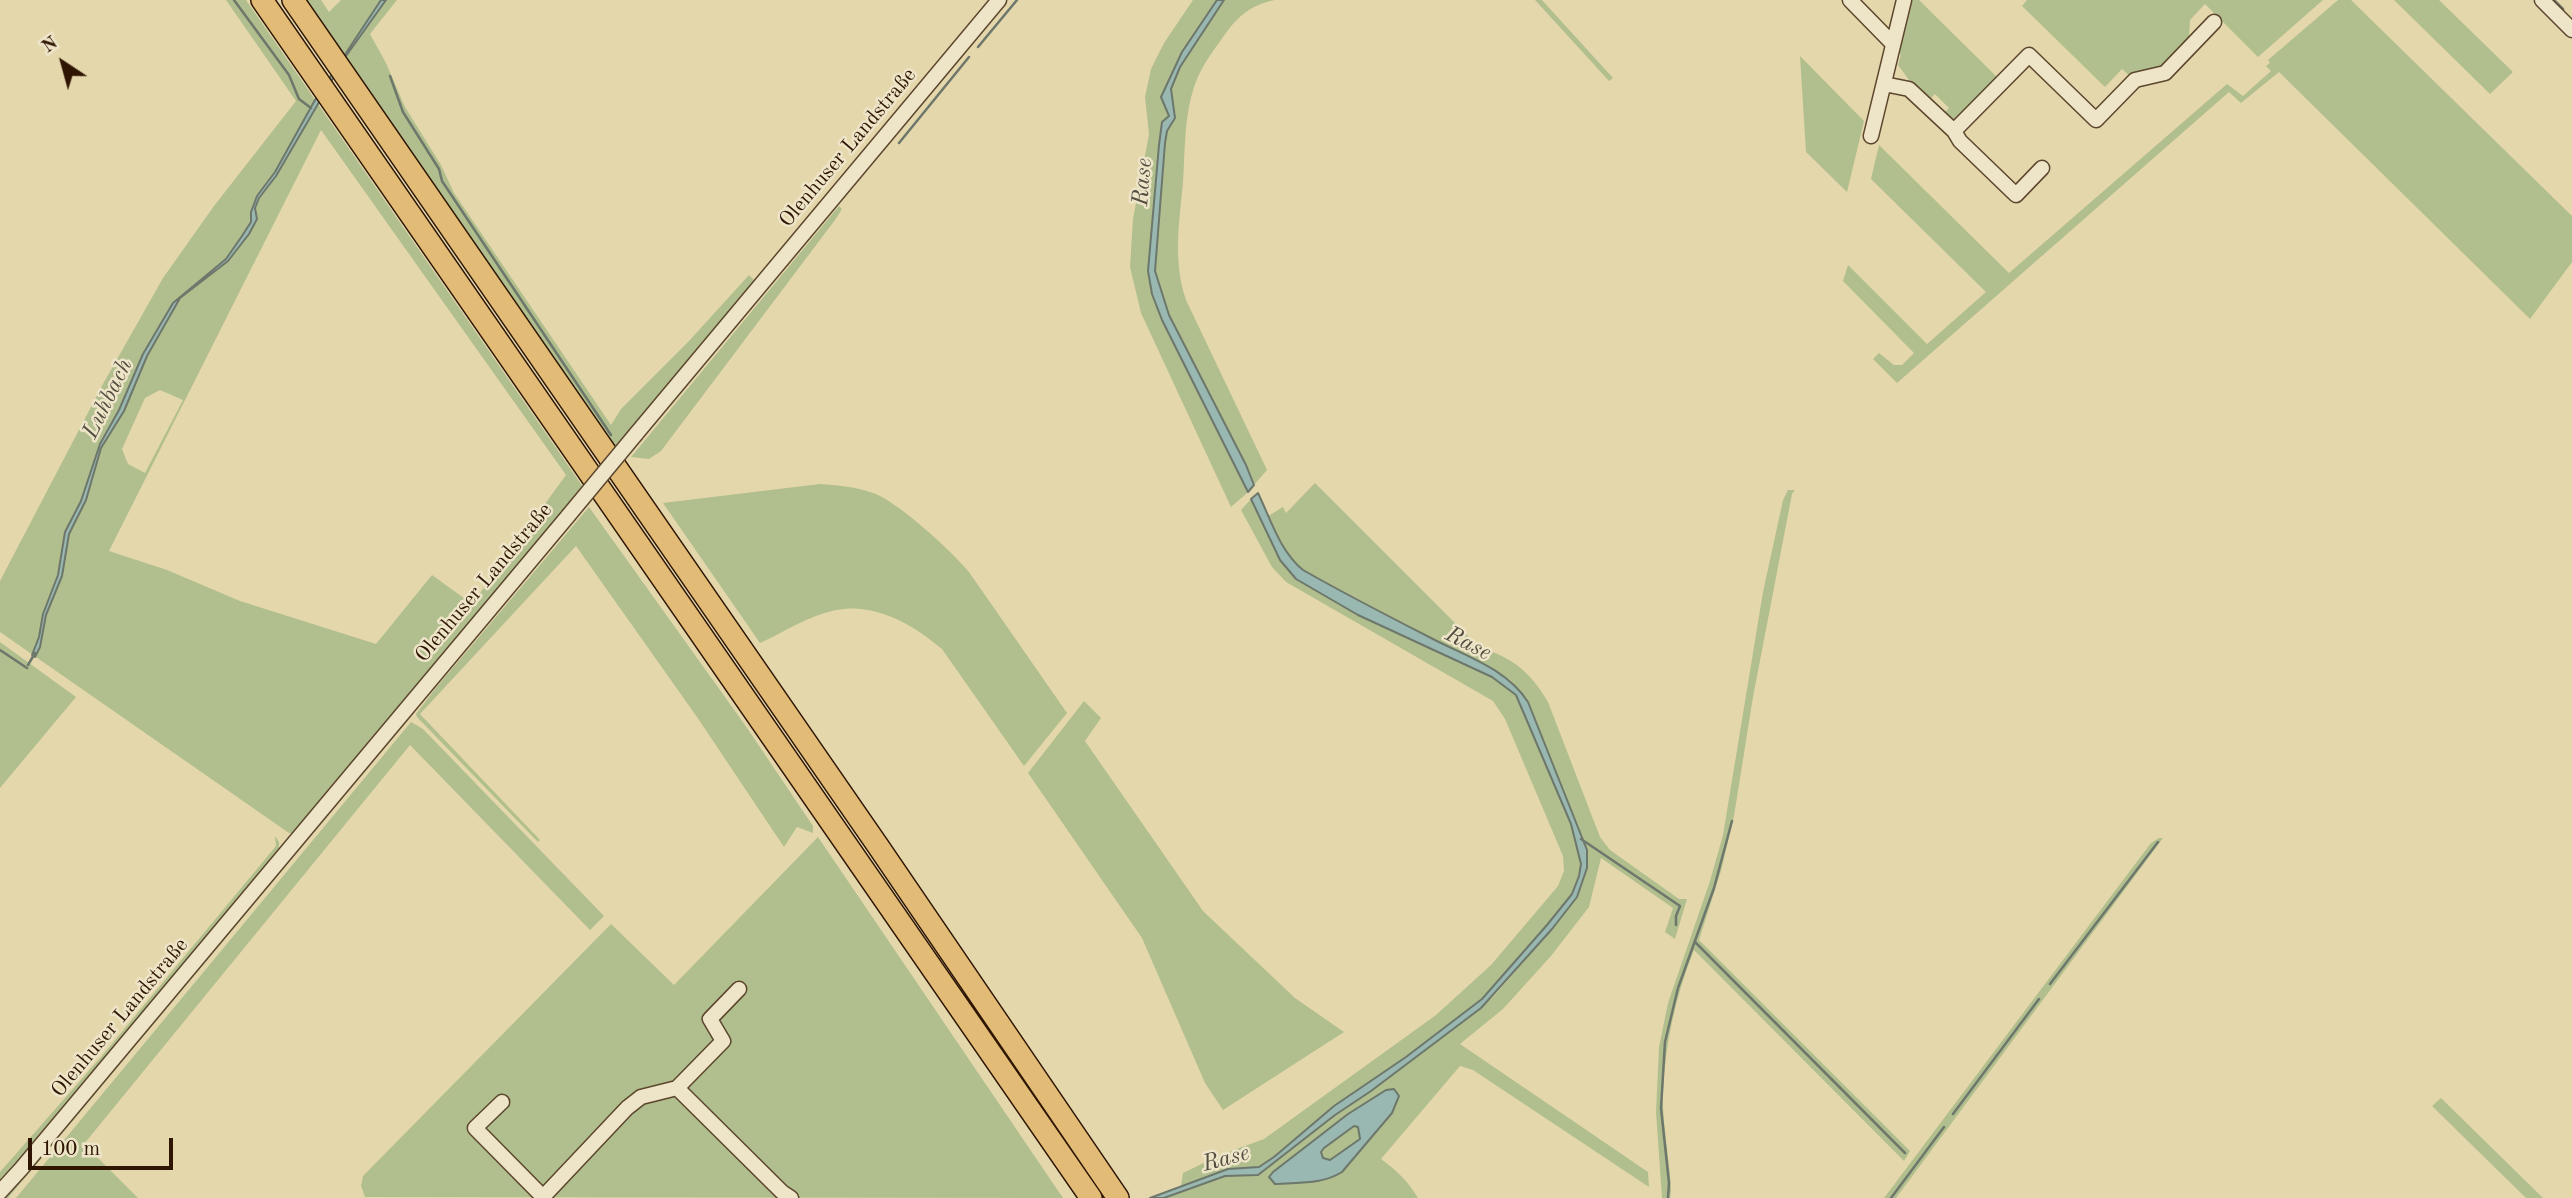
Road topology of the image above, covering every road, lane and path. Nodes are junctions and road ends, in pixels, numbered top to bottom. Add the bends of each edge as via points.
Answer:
1 (262, 0) edge
2 (293, 0) edge
3 (999, 0) edge
4 (1850, 0) edge
5 (1904, 0) edge
6 (2542, 0) edge
7 (2214, 22) dead end
8 (2572, 30) edge
9 (1894, 44) junction
10 (1884, 84) junction
11 (1954, 131) junction
12 (1871, 136) dead end
13 (2042, 168) dead end
14 (739, 989) dead end
15 (677, 1088) junction
16 (502, 1102) dead end
17 (0, 1192) edge
18 (1116, 1196) edge
19 (543, 1198) edge
20 (791, 1198) edge
21 (1091, 1198) edge

1 - 21 highway
2 - 18 highway
3 - 17 street, Olenhuser Landstraße, bridge
4 - 9 street
5 - 9 street
6 - 8 street
7 - 11 street via 2165,73 2135,80 2096,120 2029,55
9 - 10 street
10 - 11 street via 1909,89
10 - 12 street
11 - 13 street via 2016,195
14 - 15 street via 710,1019 723,1041
15 - 19 street via 633,1103
15 - 20 street
16 - 19 street via 475,1128

